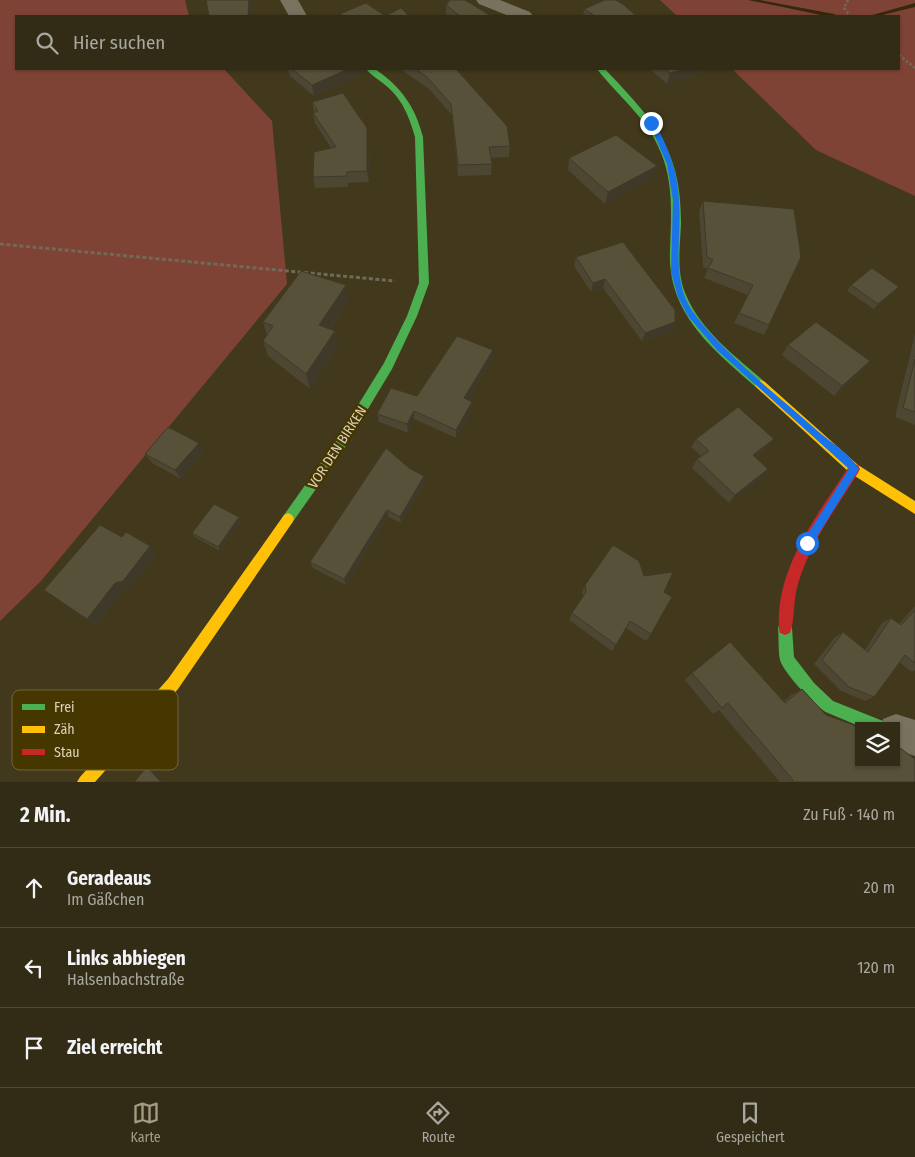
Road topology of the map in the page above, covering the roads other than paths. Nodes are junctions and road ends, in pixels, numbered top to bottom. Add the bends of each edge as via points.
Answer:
1 (289, 0) edge
2 (485, 0) edge
3 (297, 15) edge
4 (522, 15) edge
5 (371, 70) edge
6 (602, 70) edge
7 (854, 469) junction
8 (915, 508) edge
9 (168, 690) edge
10 (868, 722) edge
11 (900, 733) edge
12 (915, 738) edge
13 (96, 770) edge
14 (85, 782) edge

1 - 3 street
2 - 4 street
5 - 9 street, VOR DEN BIRKEN via 404,96 415,114 419,137 424,283 388,366 338,448
6 - 7 street via 651,123 663,144 676,200 675,272 681,297 691,314 720,348
7 - 8 street
7 - 10 street via 807,543 793,579 785,619 787,660 808,688 828,706
11 - 12 street
13 - 14 street, VOR DEN BIRKEN

